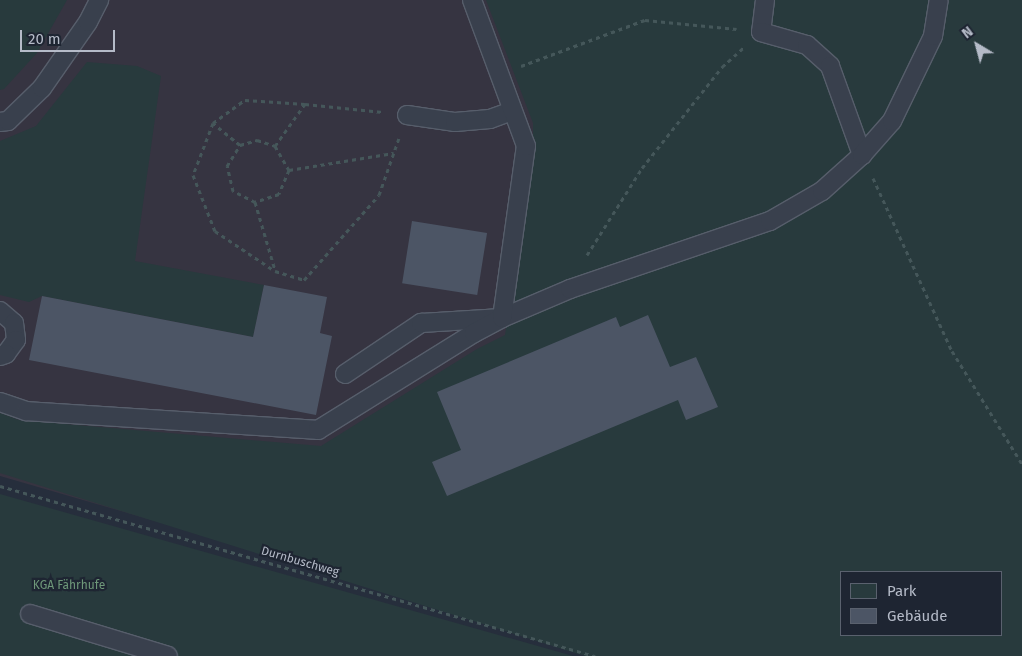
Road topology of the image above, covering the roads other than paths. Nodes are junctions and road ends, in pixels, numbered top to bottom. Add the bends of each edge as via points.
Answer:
1 (99, 0) edge
2 (472, 0) edge
3 (765, 0) edge
4 (939, 0) edge
5 (512, 111) junction
6 (407, 115) road end
7 (0, 122) edge
8 (862, 155) junction
9 (0, 311) edge
10 (502, 318) junction
11 (0, 356) edge
12 (346, 374) dead end
13 (0, 402) edge
14 (30, 614) dead end
15 (168, 656) edge

1 - 7 lane via 88,22 42,88 8,121
2 - 5 lane
3 - 8 lane via 761,32 807,45 830,66
4 - 8 lane via 934,36 892,121
5 - 6 lane via 490,120 455,122
5 - 10 lane via 526,146
8 - 10 lane via 822,191 770,221 570,289
9 - 11 lane via 14,323 16,340 6,354
10 - 12 lane via 421,323
10 - 13 lane via 318,430 26,412
14 - 15 lane

